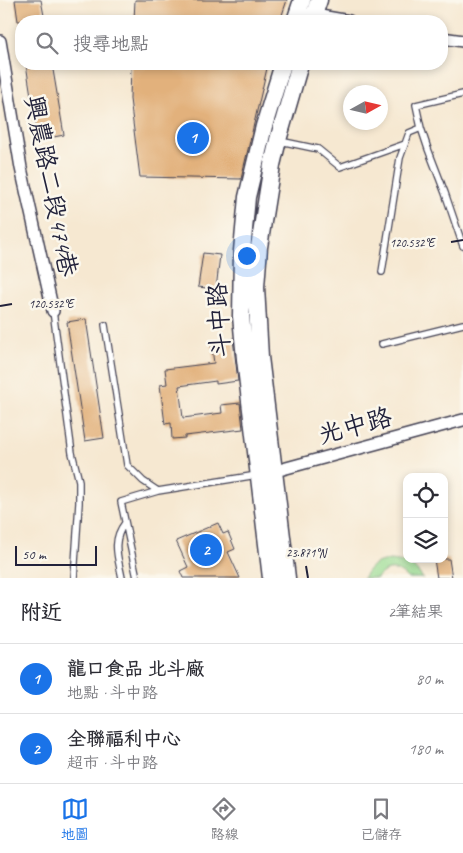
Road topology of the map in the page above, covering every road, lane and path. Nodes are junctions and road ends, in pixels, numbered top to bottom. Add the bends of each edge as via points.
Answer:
1 (307, 12) edge
2 (321, 15) edge
3 (448, 39) edge
4 (0, 41) edge
5 (463, 41) edge
6 (281, 70) edge
7 (298, 70) edge
8 (463, 94) edge
9 (421, 128) junction
10 (278, 140) junction
11 (405, 144) junction
12 (463, 246) edge
13 (382, 272) dead end
14 (53, 311) joint
15 (463, 324) edge
16 (105, 325) dead end
17 (382, 344) dead end
18 (253, 358) junction
19 (463, 420) edge
20 (266, 473) junction
21 (158, 491) junction
22 (125, 523) junction
23 (74, 578) edge
24 (122, 578) edge
25 (137, 578) edge
26 (271, 578) edge
27 (287, 578) edge

1 - 2 street
3 - 5 street
4 - 14 street, 興農路二段474巷 via 21,168
6 - 18 main road, 斗中路 via 247,197 241,316
7 - 10 main road, 斗中路
8 - 9 lane via 416,105
9 - 11 lane via 409,133
9 - 12 lane
10 - 11 lane via 318,149 340,167
10 - 18 main road, 斗中路 via 259,247
11 - 13 lane
14 - 23 lane via 70,443 79,481
15 - 17 lane
16 - 21 lane via 127,465
18 - 20 main road, 斗中路
19 - 20 street, 光中路
20 - 21 lane
20 - 26 main road, 斗中路
20 - 27 main road, 斗中路
21 - 22 lane via 121,502
22 - 24 lane via 116,548
22 - 25 lane

